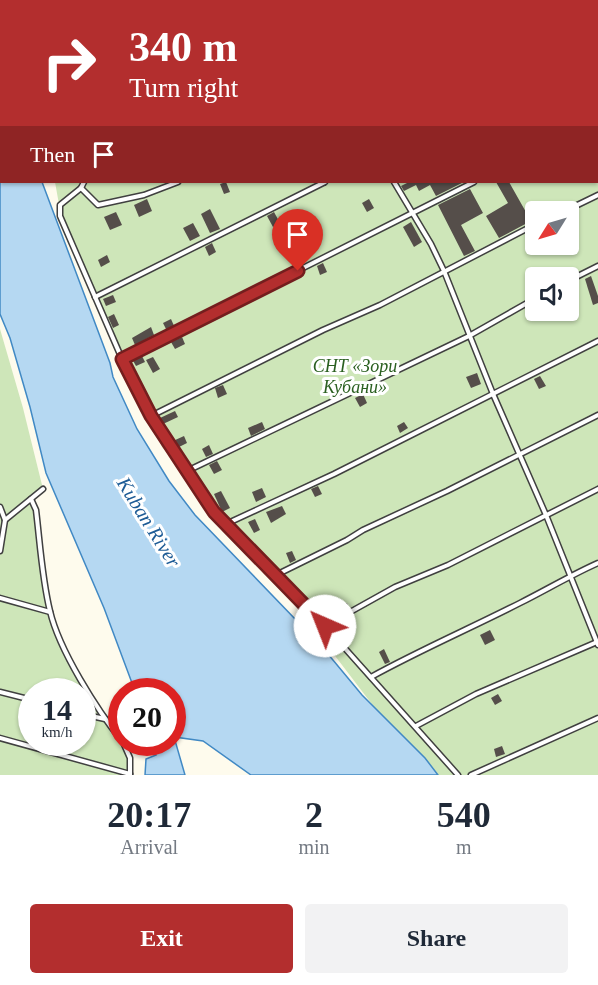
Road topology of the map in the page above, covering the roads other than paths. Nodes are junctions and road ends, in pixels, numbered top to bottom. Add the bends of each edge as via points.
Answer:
1 (84, 183) edge
2 (175, 183) edge
3 (323, 183) edge
4 (395, 183) edge
5 (472, 183) edge
6 (81, 188) junction
7 (598, 195) edge
8 (579, 204) edge
9 (413, 213) junction
10 (525, 230) edge
11 (598, 266) edge
12 (444, 271) junction
13 (579, 276) edge
14 (95, 297) junction
15 (525, 304) edge
16 (469, 336) junction
17 (598, 341) edge
18 (122, 359) junction
19 (493, 394) junction
20 (598, 415) edge
21 (151, 416) junction
22 (519, 454) junction
23 (187, 471) junction
24 (43, 489) dead end
25 (598, 489) edge
26 (31, 499) junction
27 (0, 507) edge
28 (546, 515) junction
29 (5, 520) junction
30 (226, 524) junction
31 (0, 550) edge
32 (598, 563) edge
33 (276, 575) junction
34 (570, 576) junction
35 (0, 598) edge
36 (50, 612) junction
37 (325, 626) junction
38 (598, 643) edge
39 (371, 676) junction
40 (0, 692) edge
41 (18, 696) edge
42 (96, 717) edge
43 (598, 718) edge
44 (106, 719) junction
45 (108, 722) edge
46 (416, 726) junction
47 (0, 738) edge
48 (129, 756) edge
49 (130, 775) edge
50 (458, 775) edge
51 (471, 775) edge

1 - 6 lane
2 - 6 lane via 98,205
3 - 14 lane
4 - 9 lane
5 - 9 lane
6 - 14 lane via 60,205 60,216
7 - 8 lane
9 - 12 lane
9 - 18 lane
10 - 12 lane
11 - 13 lane
12 - 16 lane
12 - 21 lane
14 - 18 lane
15 - 16 lane
16 - 19 lane
16 - 23 lane
17 - 19 lane
18 - 21 lane
19 - 22 lane
19 - 30 lane
20 - 22 lane
21 - 23 lane
22 - 28 lane
22 - 33 lane
23 - 30 lane
24 - 26 lane
25 - 28 lane
26 - 29 lane
26 - 36 lane via 36,510
27 - 29 lane
28 - 34 lane
28 - 37 lane via 395,587
29 - 31 lane
30 - 33 lane
32 - 34 lane
33 - 37 lane
34 - 38 lane
34 - 39 lane
35 - 36 lane
36 - 44 lane via 63,647
37 - 39 lane
38 - 46 lane via 476,694
39 - 46 lane
40 - 41 lane
42 - 44 lane
43 - 51 lane
44 - 45 lane
46 - 50 lane
47 - 49 lane
48 - 49 lane

